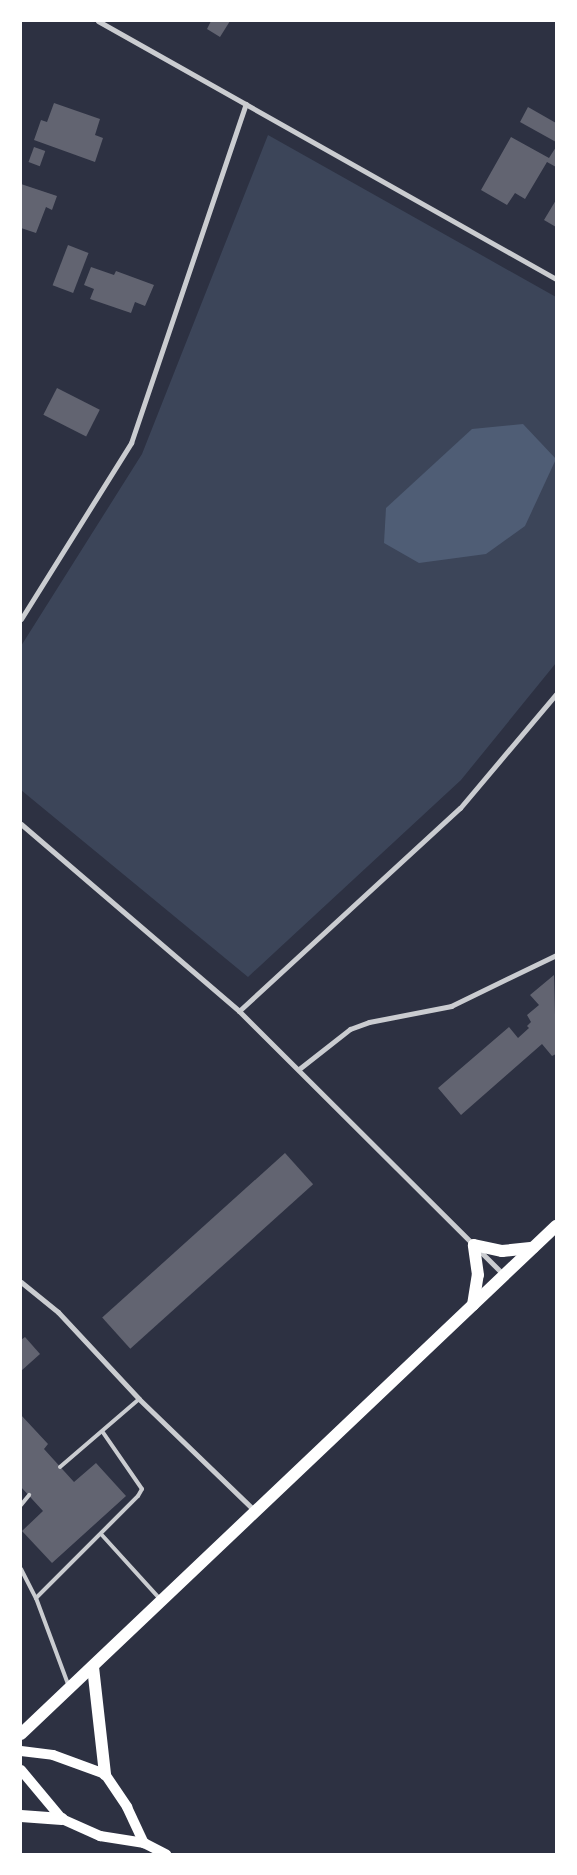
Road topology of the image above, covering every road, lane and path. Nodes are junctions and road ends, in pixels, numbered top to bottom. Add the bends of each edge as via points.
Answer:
1 (98, 21) edge
2 (246, 104) junction
3 (556, 280) edge
4 (21, 619) edge
5 (556, 694) edge
6 (21, 824) edge
7 (556, 955) edge
8 (240, 1011) junction
9 (299, 1069) junction
10 (556, 1226) edge
11 (474, 1246) junction
12 (533, 1248) junction
13 (504, 1275) junction
14 (21, 1282) edge
15 (473, 1305) junction
16 (138, 1399) junction
17 (102, 1431) junction
18 (60, 1466) dead end
19 (29, 1495) dead end
20 (21, 1505) edge
21 (256, 1512) junction
22 (101, 1534) junction
23 (21, 1569) edge
24 (36, 1598) junction
25 (162, 1601) junction
26 (93, 1667) junction
27 (70, 1689) junction
28 (21, 1734) edge
29 (21, 1751) edge
30 (21, 1770) edge
31 (105, 1774) junction
32 (21, 1816) edge
33 (62, 1819) junction
34 (144, 1843) junction
35 (166, 1854) edge

1 - 2 street
2 - 3 street
2 - 4 street via 132,443
5 - 8 street via 460,808
6 - 8 street
7 - 9 street via 451,1006 369,1022 350,1029
8 - 9 street
9 - 11 street
10 - 12 main road
11 - 12 main road via 502,1251
11 - 13 street
11 - 15 main road via 478,1275
12 - 13 main road
13 - 15 main road
14 - 16 street via 58,1312
15 - 21 main road
16 - 17 lane
16 - 21 street
17 - 18 lane
17 - 22 lane via 142,1488
19 - 20 lane
21 - 25 main road
22 - 24 lane
22 - 25 lane
23 - 24 lane
24 - 27 lane
25 - 26 main road
26 - 27 main road
26 - 31 main road
27 - 28 main road
29 - 31 main road via 53,1756
30 - 33 main road
31 - 34 main road via 127,1807
32 - 33 main road
33 - 34 main road via 100,1836
34 - 35 main road

